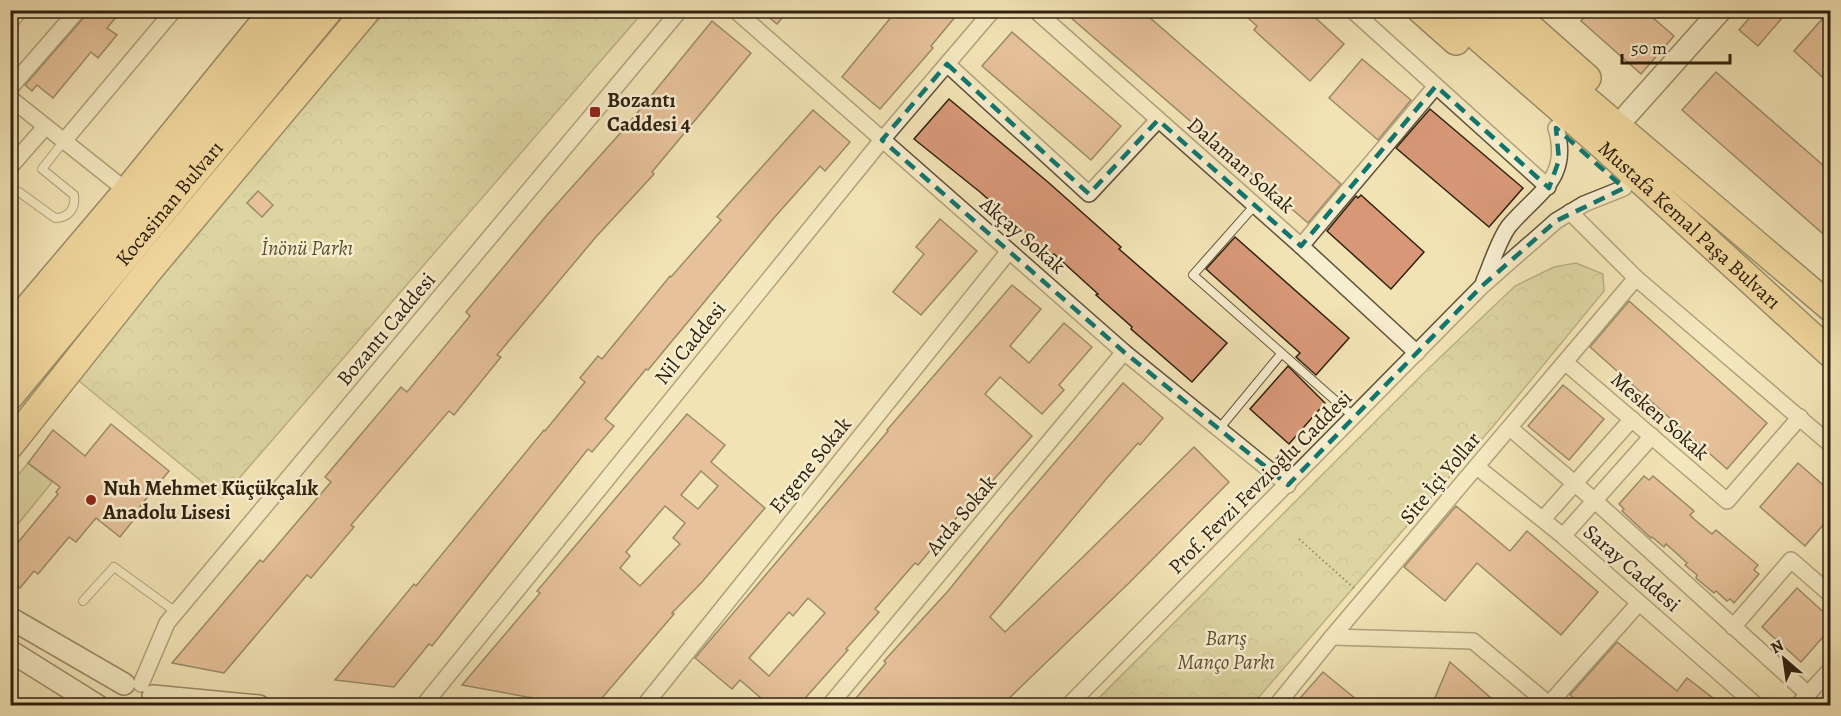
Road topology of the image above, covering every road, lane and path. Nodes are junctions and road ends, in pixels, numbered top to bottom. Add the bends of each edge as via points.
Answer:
1 (25, 10) edge
2 (78, 10) edge
3 (174, 10) edge
4 (274, 10) edge
5 (288, 10) edge
6 (302, 10) edge
7 (329, 10) edge
8 (342, 10) edge
9 (367, 10) edge
10 (680, 10) edge
11 (735, 10) edge
12 (993, 10) edge
13 (1035, 10) edge
14 (1352, 10) edge
15 (1421, 10) edge
16 (1447, 10) edge
17 (1480, 10) edge
18 (1510, 10) edge
19 (1721, 10) edge
20 (10, 28) edge
21 (947, 64) junction
22 (1436, 86) junction
23 (11, 88) edge
24 (210, 89) junction
25 (1553, 89) junction
26 (1628, 114) junction
27 (1158, 120) junction
28 (45, 127) junction
29 (1556, 128) junction
30 (263, 134) junction
31 (882, 140) junction
32 (64, 141) junction
33 (10, 167) edge
34 (1548, 187) junction
35 (1624, 188) junction
36 (19, 192) dead end
37 (127, 192) junction
38 (1255, 205) junction
39 (1570, 212) junction
40 (1301, 246) junction
41 (1009, 251) junction
42 (1780, 265) junction
43 (1636, 278) junction
44 (1482, 286) junction
45 (1764, 292) junction
46 (1830, 307) edge
47 (10, 329) edge
48 (1124, 352) junction
49 (1417, 353) junction
50 (1830, 353) edge
51 (1281, 354) junction
52 (1566, 363) junction
53 (10, 364) edge
54 (10, 396) edge
55 (1354, 417) junction
56 (1800, 417) junction
57 (1632, 419) junction
58 (1510, 428) junction
59 (1219, 429) junction
60 (1652, 436) junction
61 (1830, 444) edge
62 (10, 445) edge
63 (1476, 467) junction
64 (1288, 484) junction
65 (1574, 484) junction
66 (1595, 501) junction
67 (1543, 519) junction
68 (1563, 536) junction
69 (1299, 539) dead end
70 (1830, 594) edge
71 (1365, 598) junction
72 (83, 601) dead end
73 (1639, 603) junction
74 (176, 612) junction
75 (10, 618) edge
76 (1733, 627) junction
77 (1332, 637) junction
78 (10, 651) edge
79 (1830, 670) edge
80 (144, 692) edge
81 (1803, 700) edge
82 (98, 705) edge
83 (109, 705) edge
84 (259, 705) edge
85 (423, 705) edge
86 (644, 705) edge
87 (829, 705) edge
88 (1068, 705) edge
89 (1276, 705) edge
90 (1550, 705) edge
91 (1757, 705) edge

1 - 20 lane
2 - 23 street
3 - 32 street
4 - 24 highway
5 - 24 highway
6 - 53 highway, Kocasinan Bulvarı
7 - 54 highway, Kocasinan Bulvarı
8 - 30 highway
9 - 30 highway
10 - 74 street, Bozantı Caddesi
11 - 31 street, Akçay Sokak
12 - 21 street, Nil Caddesi
13 - 27 street, Dalaman Sokak
14 - 22 street
15 - 29 highway
16 - 25 highway
17 - 25 highway
18 - 26 highway
19 - 26 street
21 - 27 street via 1089,194
21 - 31 street, Nil Caddesi
22 - 34 street
22 - 40 street
23 - 28 street
24 - 37 highway
25 - 42 highway, Mustafa Kemal Paşa Bulvarı
25 - 45 highway, Mustafa Kemal Paşa Bulvarı via 1602,144
26 - 42 highway via 1749,216
27 - 38 street, Dalaman Sokak
28 - 32 street
28 - 33 street
29 - 34 street via 1559,160
29 - 35 highway
30 - 62 highway
31 - 41 street, Akçay Sokak
31 - 85 street, Nil Caddesi
32 - 36 lane via 42,169 74,195 69,213 55,218
32 - 37 street
34 - 44 street via 1508,228
35 - 39 street, Prof. Fevzi Fevzioğlu Caddesi
35 - 45 highway via 1724,276
37 - 47 highway
38 - 40 street, Dalaman Sokak
38 - 51 lane via 1193,275
39 - 43 street
39 - 44 street, Prof. Fevzi Fevzioğlu Caddesi
40 - 49 street, Dalaman Sokak
41 - 48 street, Akçay Sokak
41 - 86 street, Ergene Sokak
42 - 46 highway, Mustafa Kemal Paşa Bulvarı
43 - 52 street, Site İçi Yollar
43 - 56 street
44 - 49 street, Prof. Fevzi Fevzioğlu Caddesi
45 - 50 highway, Mustafa Kemal Paşa Bulvarı
48 - 59 street, Akçay Sokak
48 - 87 street, Arda Sokak
49 - 55 street, Prof. Fevzi Fevzioğlu Caddesi
51 - 55 lane
51 - 59 lane
52 - 57 street, Mesken Sokak
52 - 58 street, Site İçi Yollar
55 - 64 street, Prof. Fevzi Fevzioğlu Caddesi
56 - 60 street, Mesken Sokak via 1727,501
56 - 61 street
57 - 60 street, Mesken Sokak
57 - 65 street
58 - 63 street, Site İçi Yollar
58 - 65 street
59 - 64 street, Akçay Sokak
60 - 66 street
63 - 67 street, Saray Caddesi
63 - 71 street, Site İçi Yollar
64 - 88 street, Prof. Fevzi Fevzioğlu Caddesi
65 - 66 street
65 - 67 street
66 - 68 street
66 - 76 street
67 - 68 street, Saray Caddesi
68 - 73 street, Saray Caddesi
69 - 71 path
70 - 76 street via 1791,560
71 - 77 street, Site İçi Yollar
72 - 74 lane via 114,567
73 - 90 street
73 - 91 street, Saray Caddesi
74 - 80 street, Bozantı Caddesi via 167,624
75 - 80 street
76 - 81 street
77 - 89 street, Site İçi Yollar
77 - 90 street via 1473,641
78 - 82 street
79 - 81 street
80 - 83 street via 113,693
80 - 84 street

